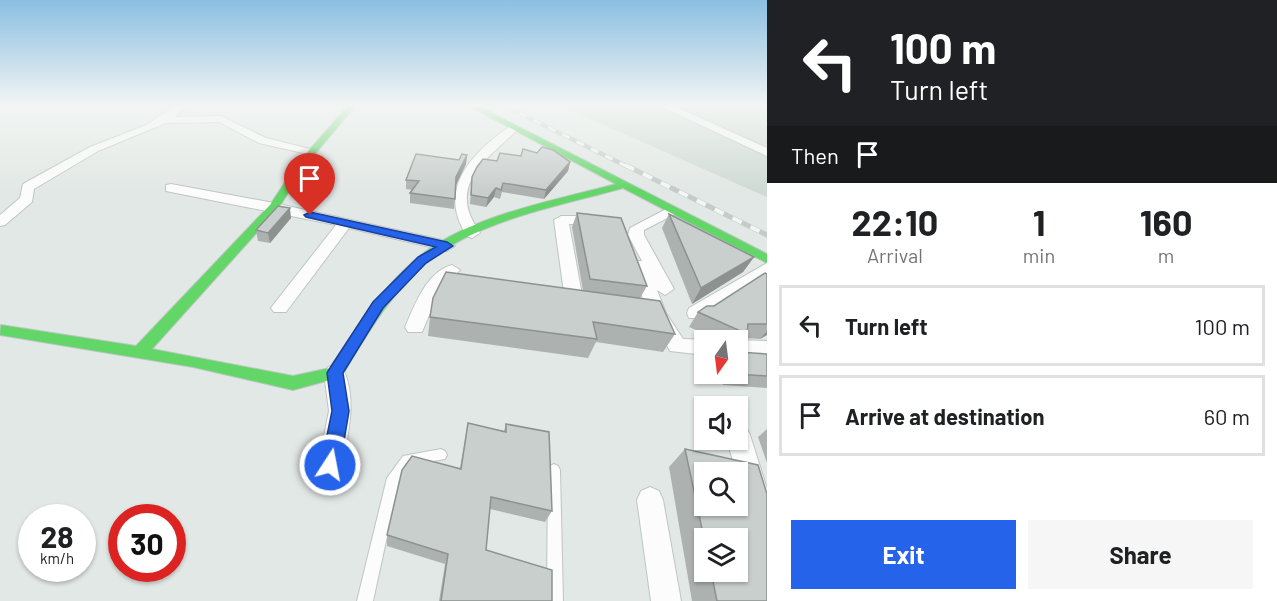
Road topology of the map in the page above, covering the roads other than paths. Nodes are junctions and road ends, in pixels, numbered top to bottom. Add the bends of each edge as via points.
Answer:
1 (137, 134) edge
2 (252, 134) edge
3 (327, 134) edge
4 (505, 134) edge
5 (526, 134) edge
6 (727, 134) edge
7 (312, 151) junction
8 (767, 152) edge
9 (624, 184) junction
10 (171, 188) dead end
11 (274, 207) junction
12 (672, 210) junction
13 (0, 222) edge
14 (346, 223) junction
15 (472, 233) junction
16 (447, 246) junction
17 (765, 262) edge
18 (450, 279) edge
19 (665, 289) dead end
20 (552, 297) edge
21 (280, 308) dead end
22 (633, 308) edge
23 (657, 312) junction
24 (696, 313) edge
25 (415, 327) dead end
26 (1, 330) edge
27 (694, 347) edge
28 (748, 348) edge
29 (767, 349) edge
30 (139, 353) junction
31 (335, 373) junction
32 (742, 450) edge
33 (441, 454) dead end
34 (330, 465) dead end
35 (554, 470) dead end
36 (650, 500) dead end
37 (767, 533) edge
38 (365, 601) edge
39 (555, 601) edge
40 (666, 601) edge

1 - 13 street via 95,149 42,178 28,187 27,199
2 - 7 street via 263,141
3 - 7 street
4 - 15 street via 466,176 461,207
5 - 9 street
6 - 8 street
7 - 11 street
9 - 12 street
9 - 15 street via 523,213
10 - 11 street
11 - 14 street
11 - 30 street
12 - 17 street
12 - 19 street via 637,228 636,236
14 - 16 street
14 - 21 street
15 - 16 street
16 - 31 street via 422,260 378,305
17 - 24 street
18 - 25 street via 421,308
20 - 23 street via 580,301 561,220 613,220 623,227
22 - 23 street
23 - 27 street via 677,346
26 - 30 street
28 - 29 street
30 - 31 street via 293,382
31 - 34 street via 340,411
32 - 37 street
33 - 38 lane via 407,460 393,478
35 - 39 lane
36 - 40 street

